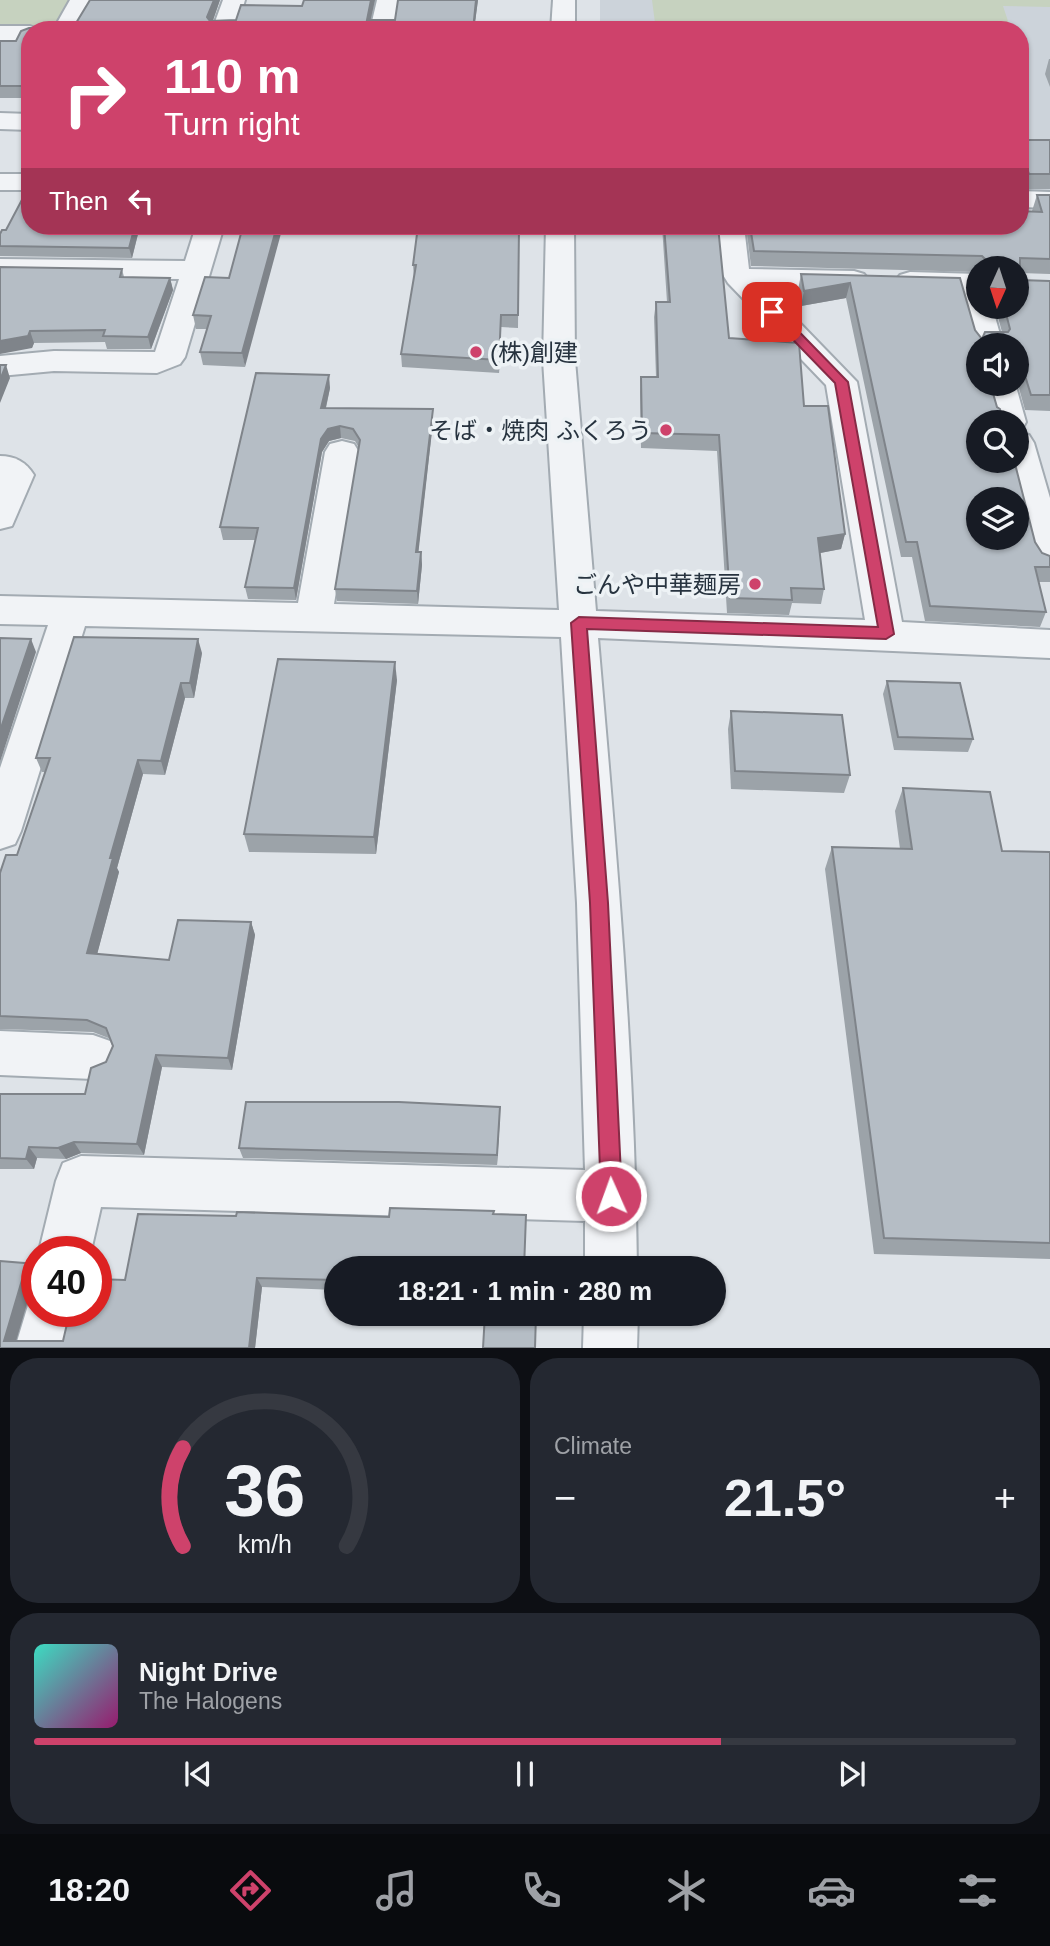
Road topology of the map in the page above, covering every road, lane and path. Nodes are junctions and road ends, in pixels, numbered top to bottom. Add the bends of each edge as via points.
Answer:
1 (80, 0) edge
2 (234, 0) edge
3 (388, 0) edge
4 (564, 0) edge
5 (70, 21) edge
6 (227, 21) edge
7 (384, 21) edge
8 (563, 21) edge
9 (0, 33) edge
10 (21, 33) edge
11 (0, 121) edge
12 (21, 122) edge
13 (1029, 199) edge
14 (1050, 200) edge
15 (207, 235) edge
16 (561, 235) edge
17 (731, 235) edge
18 (0, 268) edge
19 (195, 270) junction
20 (738, 276) junction
21 (966, 283) edge
22 (0, 366) edge
23 (342, 452) dead end
24 (0, 467) edge
25 (1026, 473) edge
26 (0, 517) edge
27 (1050, 557) edge
28 (0, 610) edge
29 (71, 612) junction
30 (314, 616) junction
31 (579, 623) junction
32 (886, 634) junction
33 (1050, 644) edge
34 (10, 766) edge
35 (0, 831) edge
36 (0, 1053) edge
37 (93, 1057) dead end
38 (611, 1196) junction
39 (68, 1236) edge
40 (611, 1256) edge
41 (611, 1326) edge
42 (47, 1327) edge
43 (42, 1348) edge
44 (610, 1348) edge

1 - 5 street
2 - 6 street
3 - 7 street
4 - 8 street
9 - 10 street
11 - 12 street
13 - 14 street
15 - 19 street
16 - 31 street via 559,360
17 - 20 street
18 - 19 street
19 - 22 street via 169,357 157,363
20 - 21 street
20 - 32 street via 841,382
23 - 30 street
24 - 26 street via 17,475
25 - 27 street
28 - 29 street
29 - 30 street
29 - 34 street
30 - 31 street
31 - 32 street
31 - 38 street via 599,903
32 - 33 street
34 - 35 street
36 - 37 street
38 - 39 street via 81,1181
38 - 40 street
41 - 44 street
42 - 43 street

